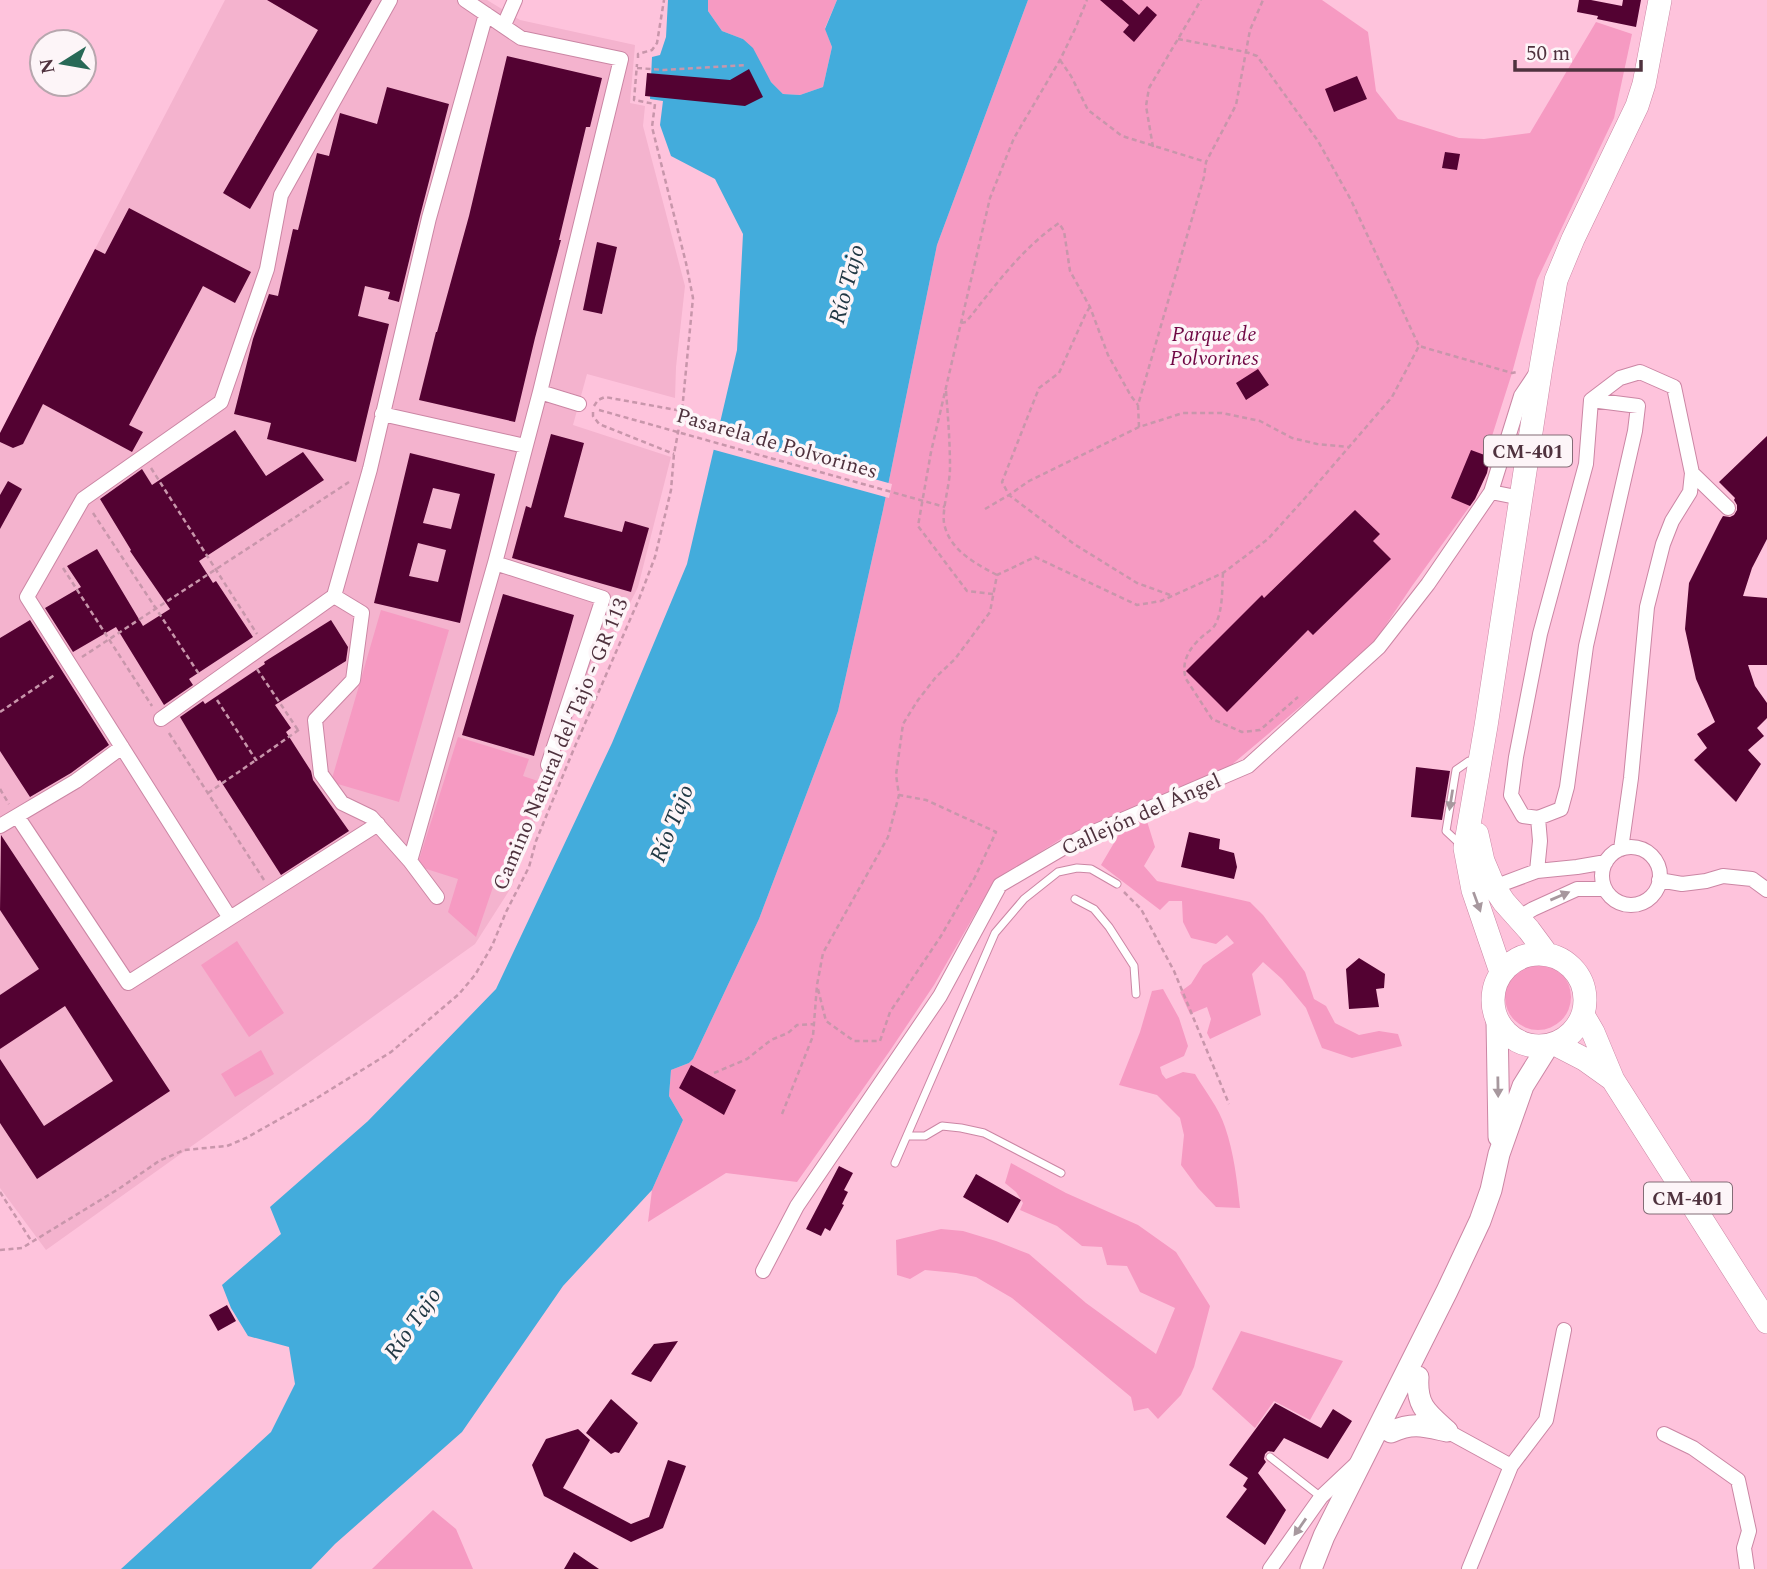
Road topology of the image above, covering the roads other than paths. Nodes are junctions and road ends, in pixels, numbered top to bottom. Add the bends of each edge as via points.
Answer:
1 (390, 0) edge
2 (465, 0) edge
3 (515, 0) edge
4 (1660, 0) edge
5 (486, 14) junction
6 (504, 25) junction
7 (1541, 367) junction
8 (540, 392) junction
9 (1591, 400) junction
10 (579, 404) dead end
11 (383, 414) junction
12 (525, 446) junction
13 (1692, 473) junction
14 (1491, 492) junction
15 (1521, 498) junction
16 (1728, 508) dead end
17 (495, 563) junction
18 (334, 596) junction
19 (160, 719) dead end
20 (122, 747) junction
21 (1479, 763) junction
22 (548, 765) dead end
23 (1472, 811) junction
24 (17, 816) junction
25 (1538, 818) junction
26 (378, 824) junction
27 (0, 827) edge
28 (1465, 848) junction
29 (1621, 849) junction
30 (410, 861) junction
31 (1606, 862) junction
32 (1537, 871) junction
33 (1659, 880) junction
34 (1117, 884) road end
35 (1494, 887) junction
36 (1605, 889) junction
37 (1767, 890) edge
38 (437, 897) dead end
39 (1074, 899) dead end
40 (230, 918) junction
41 (1518, 918) junction
42 (1546, 953) junction
43 (1501, 972) junction
44 (1136, 994) dead end
45 (1583, 1014) junction
46 (1497, 1020) junction
47 (1552, 1045) junction
48 (1613, 1080) junction
49 (908, 1136) junction
50 (1499, 1154) junction
51 (895, 1163) dead end
52 (1061, 1173) dead end
53 (1480, 1221) junction
54 (763, 1271) dead end
55 (1767, 1322) edge
56 (1564, 1330) dead end
57 (1418, 1377) junction
58 (1447, 1430) junction
59 (1391, 1432) junction
60 (1664, 1434) dead end
61 (1270, 1457) dead end
62 (1362, 1458) junction
63 (1511, 1465) junction
64 (1321, 1497) junction
65 (1270, 1569) edge
66 (1311, 1569) edge
67 (1326, 1569) edge
68 (1469, 1569) edge
69 (1747, 1569) edge

1 - 20 street via 281,195 267,269 221,402 83,499 27,597
2 - 5 street
3 - 6 street
4 - 7 main road, CM-401 via 1637,106 1556,280
5 - 6 street
5 - 11 street via 429,218
6 - 8 street via 521,38 621,59
7 - 14 street, Callejón del Ángel via 1521,396
7 - 15 main road, CM-401
8 - 10 street
8 - 12 street
9 - 13 street via 1620,379 1640,372 1674,387
9 - 25 street via 1586,464 1540,634 1511,795 1523,816
9 - 25 street via 1638,406 1635,431 1586,646 1564,798 1561,809
11 - 12 street
11 - 18 street
12 - 17 street
13 - 16 street
13 - 29 street via 1690,492 1662,544 1647,607
14 - 15 street
14 - 54 street, Callejón del Ángel via 1378,647 1248,766 1080,838 1000,885 940,996 797,1206
15 - 21 main road, CM-401
17 - 22 street via 603,598
17 - 30 street
18 - 19 street
18 - 26 street via 362,613 353,681 315,720 321,774 342,803
20 - 24 street
20 - 40 street
21 - 23 main road, CM-401
21 -> 28 lane via 1469,761 1456,770 1446,831
23 - 28 main road, CM-401
23 - 35 main road, CM-401
24 - 27 street
24 - 40 street via 128,983
25 - 32 street
26 - 30 street
26 - 40 street
28 -> 43 main road, CM-401 via 1473,890
29 - 31 street
29 - 33 street via 1649,854 1659,870
30 - 38 street
31 - 32 street
31 - 36 street
32 - 35 street
33 - 36 street via 1652,896 1635,905 1618,902
33 - 37 street via 1682,884 1723,877 1752,879
34 - 49 lane via 1091,869 1058,872 1024,899 995,933
35 - 41 main road, CM-401
41 -> 36 street via 1577,889
39 - 44 lane via 1094,909 1110,927 1134,966
41 - 42 main road, CM-401
42 - 43 main road via 1521,957
42 - 45 main road, CM-401 via 1559,957 1579,975 1586,1001
43 - 46 main road via 1493,995
45 - 47 main road via 1567,1037
45 - 48 main road, CM-401
46 - 47 main road, CM-401 via 1524,1044
46 -> 50 main road
47 - 48 main road, CM-401 via 1584,1059
47 - 50 main road via 1523,1087
48 - 55 main road, CM-401
49 - 51 lane
49 - 52 lane via 925,1136 942,1126 984,1133
50 - 53 main road
53 - 57 main road via 1468,1278
53 - 62 main road
56 - 63 street via 1546,1420
57 - 58 main road via 1421,1405
57 - 59 main road
58 - 59 main road via 1415,1425
58 - 63 street
59 - 67 main road
60 - 69 street via 1738,1480 1749,1531 1744,1548
61 - 64 lane
62 - 64 street
62 - 66 main road
63 - 68 street
64 -> 65 street

